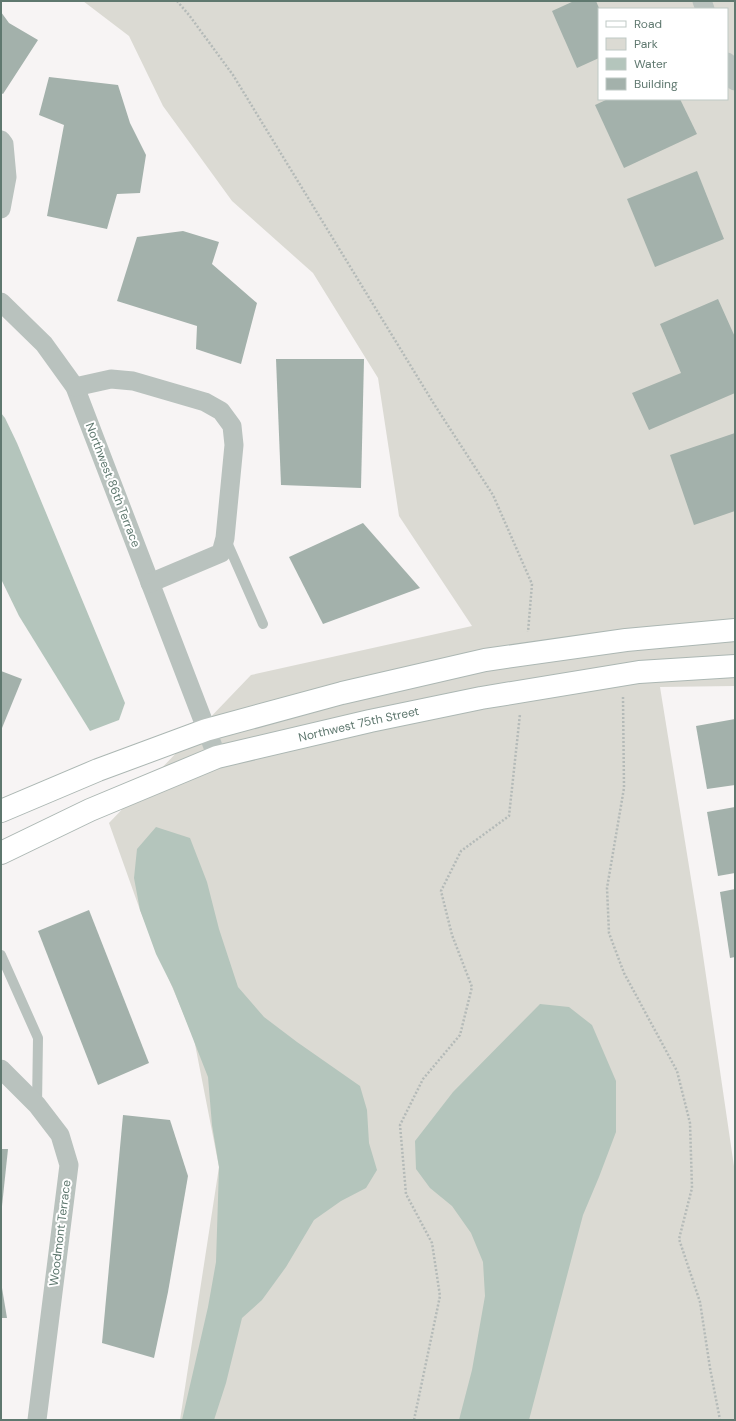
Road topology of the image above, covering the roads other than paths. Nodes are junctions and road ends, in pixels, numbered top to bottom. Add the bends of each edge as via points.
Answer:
1 (728, 64) edge
2 (735, 81) edge
3 (1, 140) edge
4 (1, 209) edge
5 (1, 302) edge
6 (75, 387) junction
7 (225, 538) junction
8 (150, 583) junction
9 (263, 624) dead end
10 (735, 630) edge
11 (735, 666) edge
12 (206, 730) junction
13 (217, 757) junction
14 (1, 811) edge
15 (1, 853) edge
16 (1, 955) edge
17 (1, 1069) edge
18 (37, 1105) junction
19 (37, 1420) edge

1 - 2 street
3 - 4 street via 4,144 7,177
5 - 6 street, Northwest 86th Terrace via 44,344
6 - 7 street via 111,379 133,381 205,402 221,411 232,426 234,445
6 - 8 street, Northwest 86th Terrace
7 - 8 street via 220,553
7 - 9 lane
8 - 12 street, Northwest 86th Terrace
10 - 12 street via 626,640 485,660 349,692
11 - 13 street, Northwest 75th Street via 639,672 481,698
12 - 13 street, Northwest 86th Terrace
12 - 14 street via 98,770
13 - 15 street, Northwest 75th Street via 90,810
16 - 18 lane via 38,1038
17 - 18 street, Woodmont Terrace
18 - 19 street, Woodmont Terrace via 60,1136 69,1165

